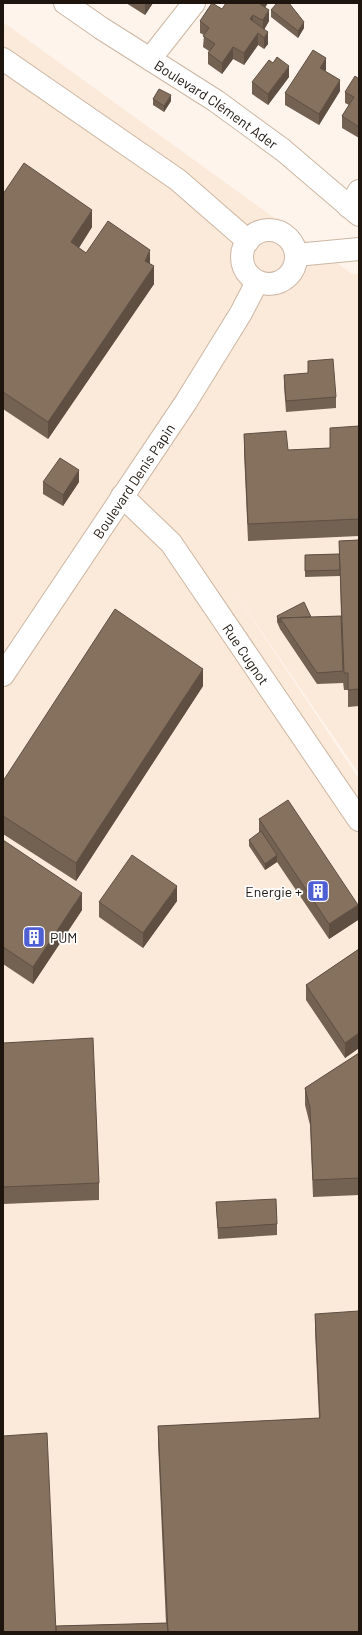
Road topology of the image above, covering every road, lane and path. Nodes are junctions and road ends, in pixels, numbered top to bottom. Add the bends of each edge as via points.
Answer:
1 (65, 3) edge
2 (194, 3) edge
3 (150, 58) junction
4 (3, 59) edge
5 (356, 204) edge
6 (248, 241) junction
7 (359, 249) edge
8 (296, 255) junction
9 (257, 282) junction
10 (122, 496) junction
11 (3, 675) edge
12 (359, 820) edge

1 - 3 street, Boulevard Clément Ader
2 - 3 street
3 - 5 street, Boulevard Clément Ader via 216,101
4 - 6 street via 178,180
6 - 8 street via 263,231 272,231 288,239
6 - 9 street via 244,248 243,263 246,271
7 - 8 street
8 - 9 street via 295,263 287,277 273,284
9 - 10 street, Boulevard Denis Papin via 241,313 186,402
10 - 11 street, Boulevard Denis Papin
10 - 12 street, Rue Cugnot via 171,543

